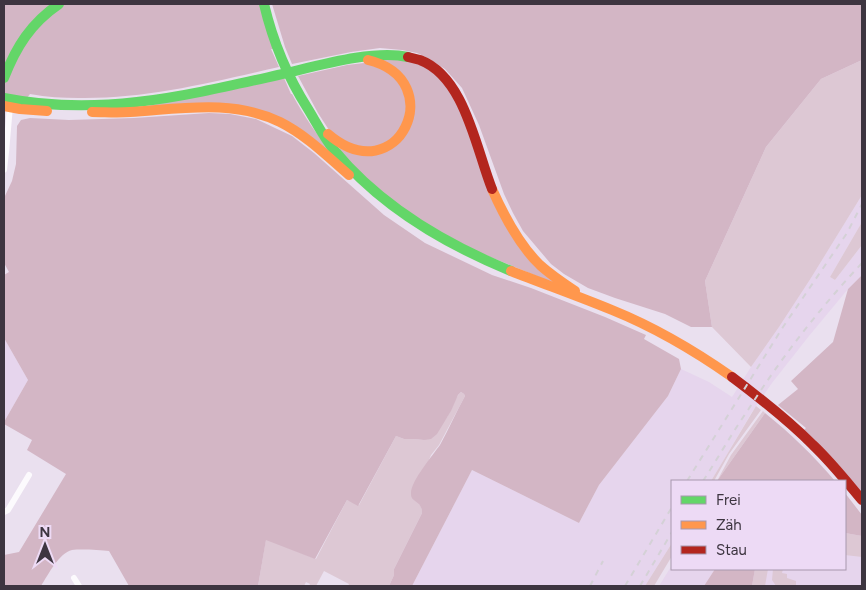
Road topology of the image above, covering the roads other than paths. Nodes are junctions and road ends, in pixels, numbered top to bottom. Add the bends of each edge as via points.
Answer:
1 (59, 4) edge
2 (264, 4) edge
3 (350, 59) junction
4 (4, 78) edge
5 (174, 98) junction
6 (7, 103) edge
7 (91, 112) junction
8 (311, 114) junction
9 (4, 170) edge
10 (377, 194) junction
11 (586, 299) junction
12 (29, 475) dead end
13 (845, 480) edge
14 (846, 481) edge
15 (862, 500) edge
16 (4, 512) edge
17 (74, 578) dead end
18 (79, 586) edge

1 - 4 main road via 28,32 12,57
2 - 8 main road via 284,67
3 - 5 main road
3 - 8 main road via 381,63 400,77 410,108 402,134 377,151 356,151 337,142
3 - 11 main road via 399,55 426,63 440,73 462,104 490,183 522,244 538,264
5 - 6 main road via 99,106
5 - 7 main road
6 - 7 main road via 28,110
6 - 9 street
7 - 10 main road via 185,107 255,113 296,132
8 - 10 main road via 334,149
10 - 11 main road via 443,239 524,276
11 - 13 main road via 652,329 731,377 801,433
12 - 16 street
14 - 15 main road
17 - 18 street

